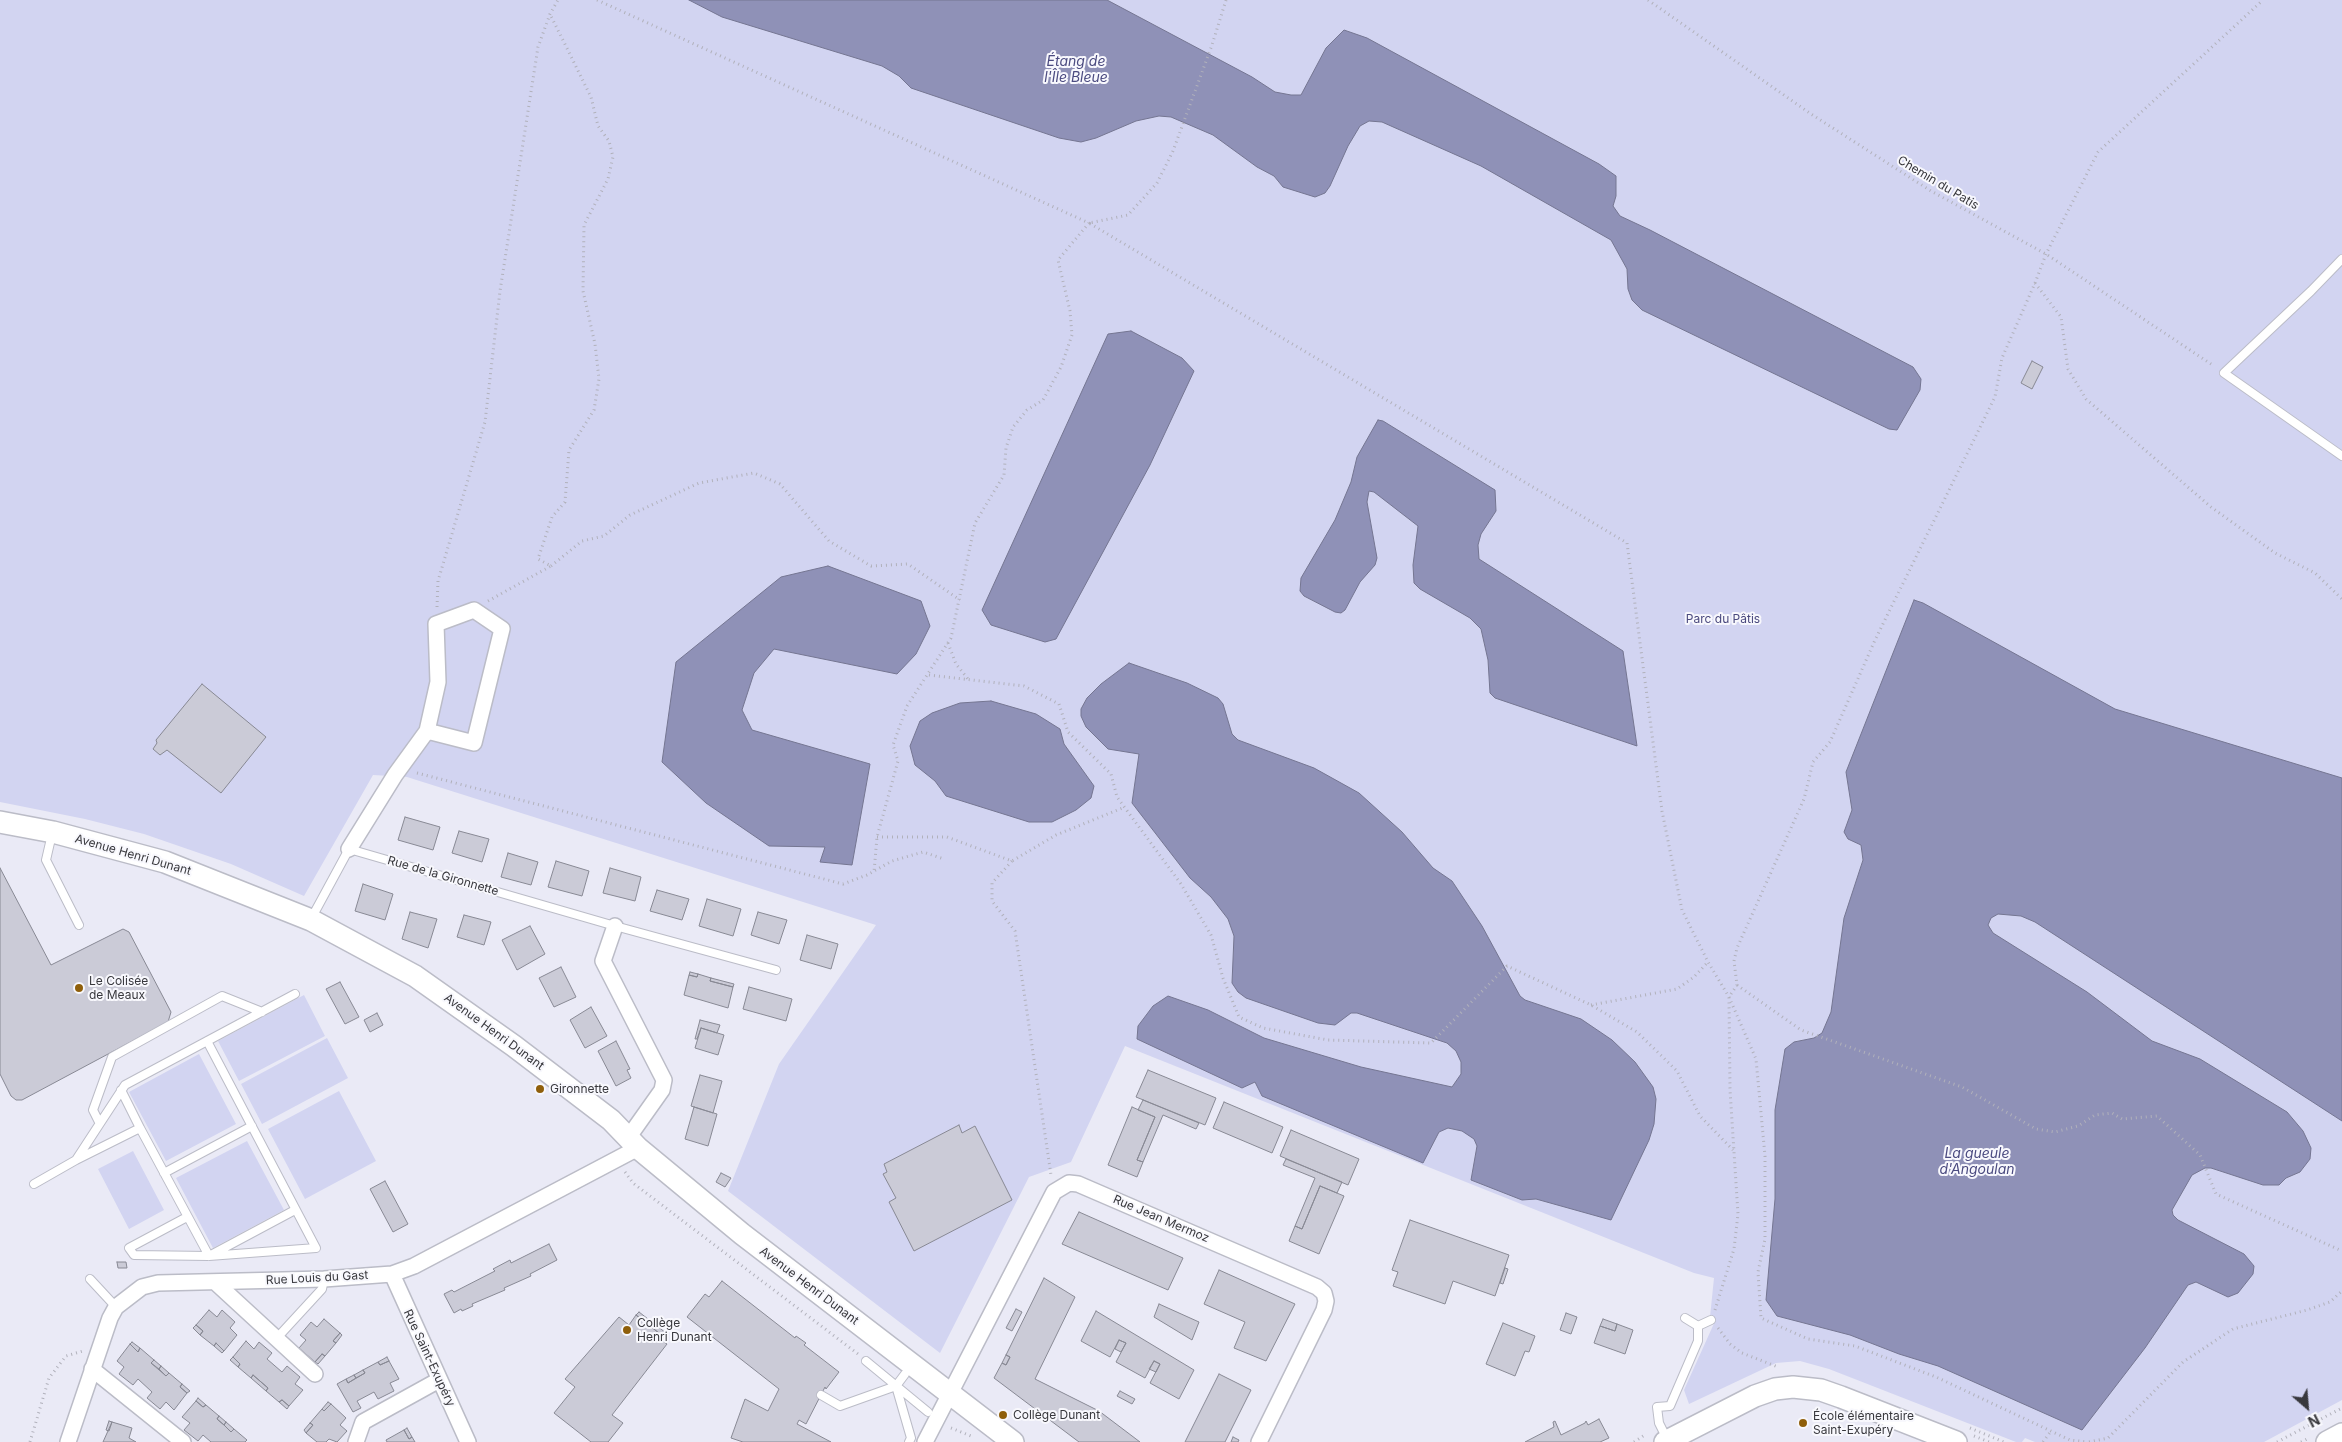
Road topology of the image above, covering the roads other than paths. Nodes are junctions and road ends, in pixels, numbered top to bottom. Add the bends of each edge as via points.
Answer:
1 (2342, 259) edge
2 (2342, 456) edge
3 (427, 731) junction
4 (0, 822) edge
5 (53, 832) junction
6 (349, 849) junction
7 (311, 920) junction
8 (79, 925) dead end
9 (615, 926) junction
10 (776, 970) dead end
11 (295, 994) dead end
12 (262, 1012) junction
13 (207, 1041) junction
14 (121, 1090) junction
15 (99, 1122) junction
16 (252, 1126) junction
17 (140, 1128) junction
18 (633, 1143) junction
19 (76, 1160) junction
20 (164, 1173) junction
21 (34, 1184) dead end
22 (295, 1210) junction
23 (187, 1217) junction
24 (209, 1256) junction
25 (392, 1274) junction
26 (90, 1279) dead end
27 (324, 1279) junction
28 (215, 1282) junction
29 (116, 1306) junction
30 (1685, 1318) dead end
31 (1711, 1320) road end
32 (1698, 1326) junction
33 (276, 1339) junction
34 (866, 1361) road end
35 (92, 1369) junction
36 (314, 1374) dead end
37 (905, 1374) dead end
38 (439, 1380) junction
39 (896, 1386) junction
40 (950, 1394) junction
41 (821, 1395) dead end
42 (1649, 1404) dead end
43 (1657, 1407) junction
44 (928, 1412) dead end
45 (2342, 1434) edge
46 (168, 1437) edge
47 (1661, 1437) edge
48 (915, 1440) edge
49 (68, 1442) edge
50 (183, 1442) edge
51 (356, 1442) edge
52 (468, 1442) edge
53 (1014, 1442) edge
54 (1259, 1442) edge
55 (1956, 1442) edge
56 (2327, 1442) edge

1 - 2 lane via 2224,373
3 - 3 street via 438,682 436,624 474,610 502,629 474,743
3 - 6 street
4 - 5 street, Avenue Henri Dunant
5 - 7 street, Avenue Henri Dunant via 165,862
5 - 8 lane via 46,860
6 - 7 lane
6 - 9 lane, Rue de la Gironnette
7 - 18 street, Avenue Henri Dunant via 368,949 457,1004 611,1120
9 - 10 lane, Rue de la Gironnette
9 - 18 street via 603,961 631,1006 664,1080 662,1090
11 - 12 lane
12 - 13 lane
12 - 15 lane via 222,996 112,1057 93,1110
13 - 14 lane
13 - 16 lane
14 - 15 lane
14 - 17 lane
15 - 19 lane
16 - 20 lane
16 - 22 lane
17 - 19 lane
17 - 20 lane
18 - 25 street, Rue Louis du Gast via 414,1266
18 - 40 street, Avenue Henri Dunant via 742,1234
19 - 21 lane
20 - 23 lane
22 - 24 lane
22 - 24 lane via 316,1248
23 - 24 lane
23 - 24 lane via 129,1248 134,1255
25 - 27 street, Rue Louis du Gast
25 - 38 street, Rue Saint-Exupéry
26 - 29 lane
27 - 28 street, Rue Louis du Gast
27 - 33 lane via 322,1289
28 - 29 street, Rue Louis du Gast via 158,1283 142,1287
28 - 33 street
29 - 35 street
30 - 32 lane
31 - 32 lane
32 - 43 lane via 1698,1341 1670,1406
33 - 36 street
34 - 39 lane
35 - 46 street
35 - 49 street
37 - 39 lane
38 - 51 street via 363,1422
38 - 52 street, Rue Saint-Exupéry
39 - 41 lane via 840,1406
39 - 44 lane
39 - 48 lane
40 - 48 street
40 - 53 street, Avenue Henri Dunant
40 - 54 street, Rue Jean Mermoz via 1054,1192 1069,1183 1078,1184 1317,1287 1324,1294 1324,1310
42 - 43 lane
43 - 47 lane
45 - 56 street
46 - 50 street
47 - 55 street via 1742,1409 1775,1389 1807,1388 1841,1397

